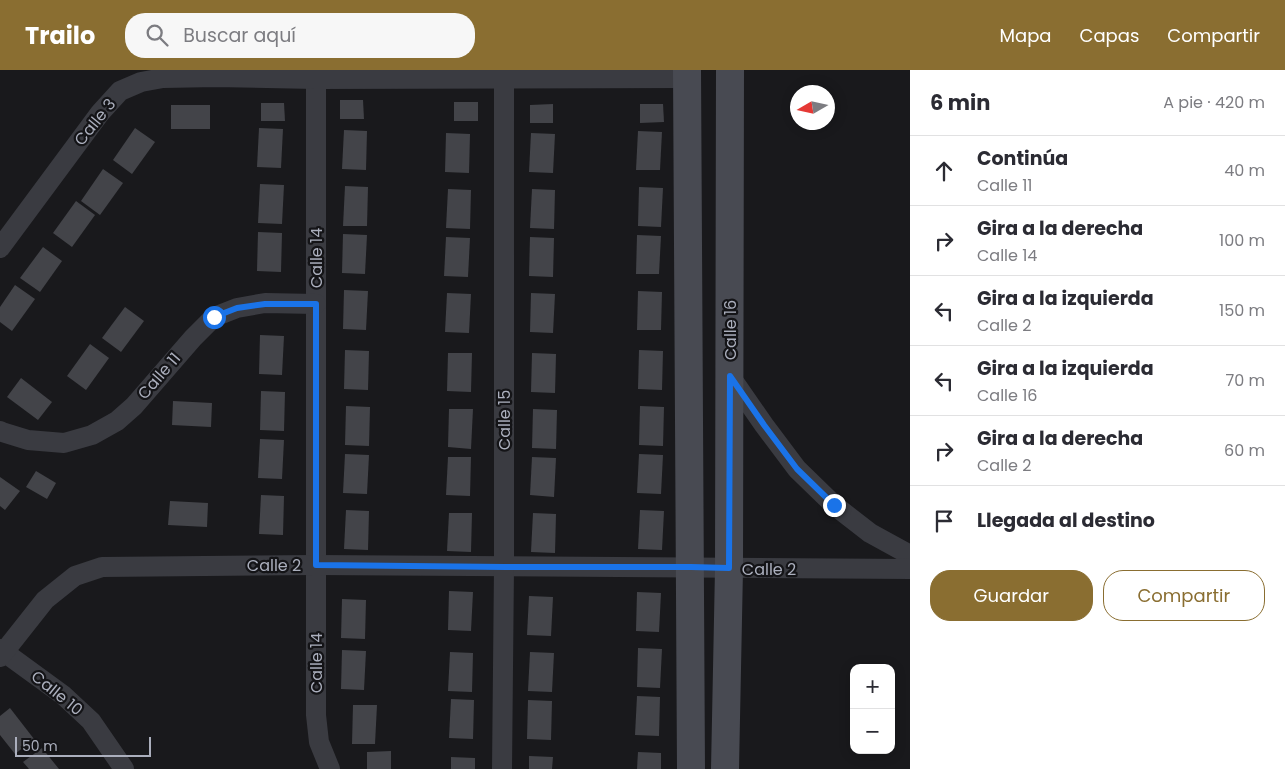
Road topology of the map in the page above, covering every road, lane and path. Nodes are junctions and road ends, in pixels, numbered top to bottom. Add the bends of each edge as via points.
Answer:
1 (730, 70) edge
2 (316, 74) edge
3 (504, 74) edge
4 (687, 74) edge
5 (0, 248) edge
6 (316, 304) junction
7 (730, 376) junction
8 (0, 431) edge
9 (910, 555) edge
10 (316, 565) junction
11 (504, 567) junction
12 (691, 567) junction
13 (729, 568) junction
14 (910, 569) edge
15 (1, 653) edge
16 (124, 769) edge
17 (330, 769) edge
18 (502, 769) edge
19 (691, 769) edge
20 (725, 769) edge

1 - 7 street, Calle 16
2 - 3 street, Calle 3
2 - 5 street, Calle 3 via 163,78 141,82 120,91 100,113
2 - 6 street, Calle 14
3 - 4 street, Calle 3
3 - 11 street, Calle 15
4 - 12 street
6 - 8 street, Calle 11 via 265,304 237,308 214,317 134,406 117,421 92,435 64,443 28,440
6 - 10 street, Calle 14
7 - 9 street via 797,469 834,505 870,533
7 - 13 street, Calle 16
10 - 11 street, Calle 2
10 - 15 street, Calle 2 via 102,567 75,576 45,600
10 - 17 street, Calle 14 via 316,716 319,742
11 - 12 street, Calle 2
11 - 18 street, Calle 15
12 - 13 street, Calle 2
12 - 19 street
13 - 14 street, Calle 2
13 - 20 street, Calle 16
15 - 16 street, Calle 10 via 62,695 91,721

